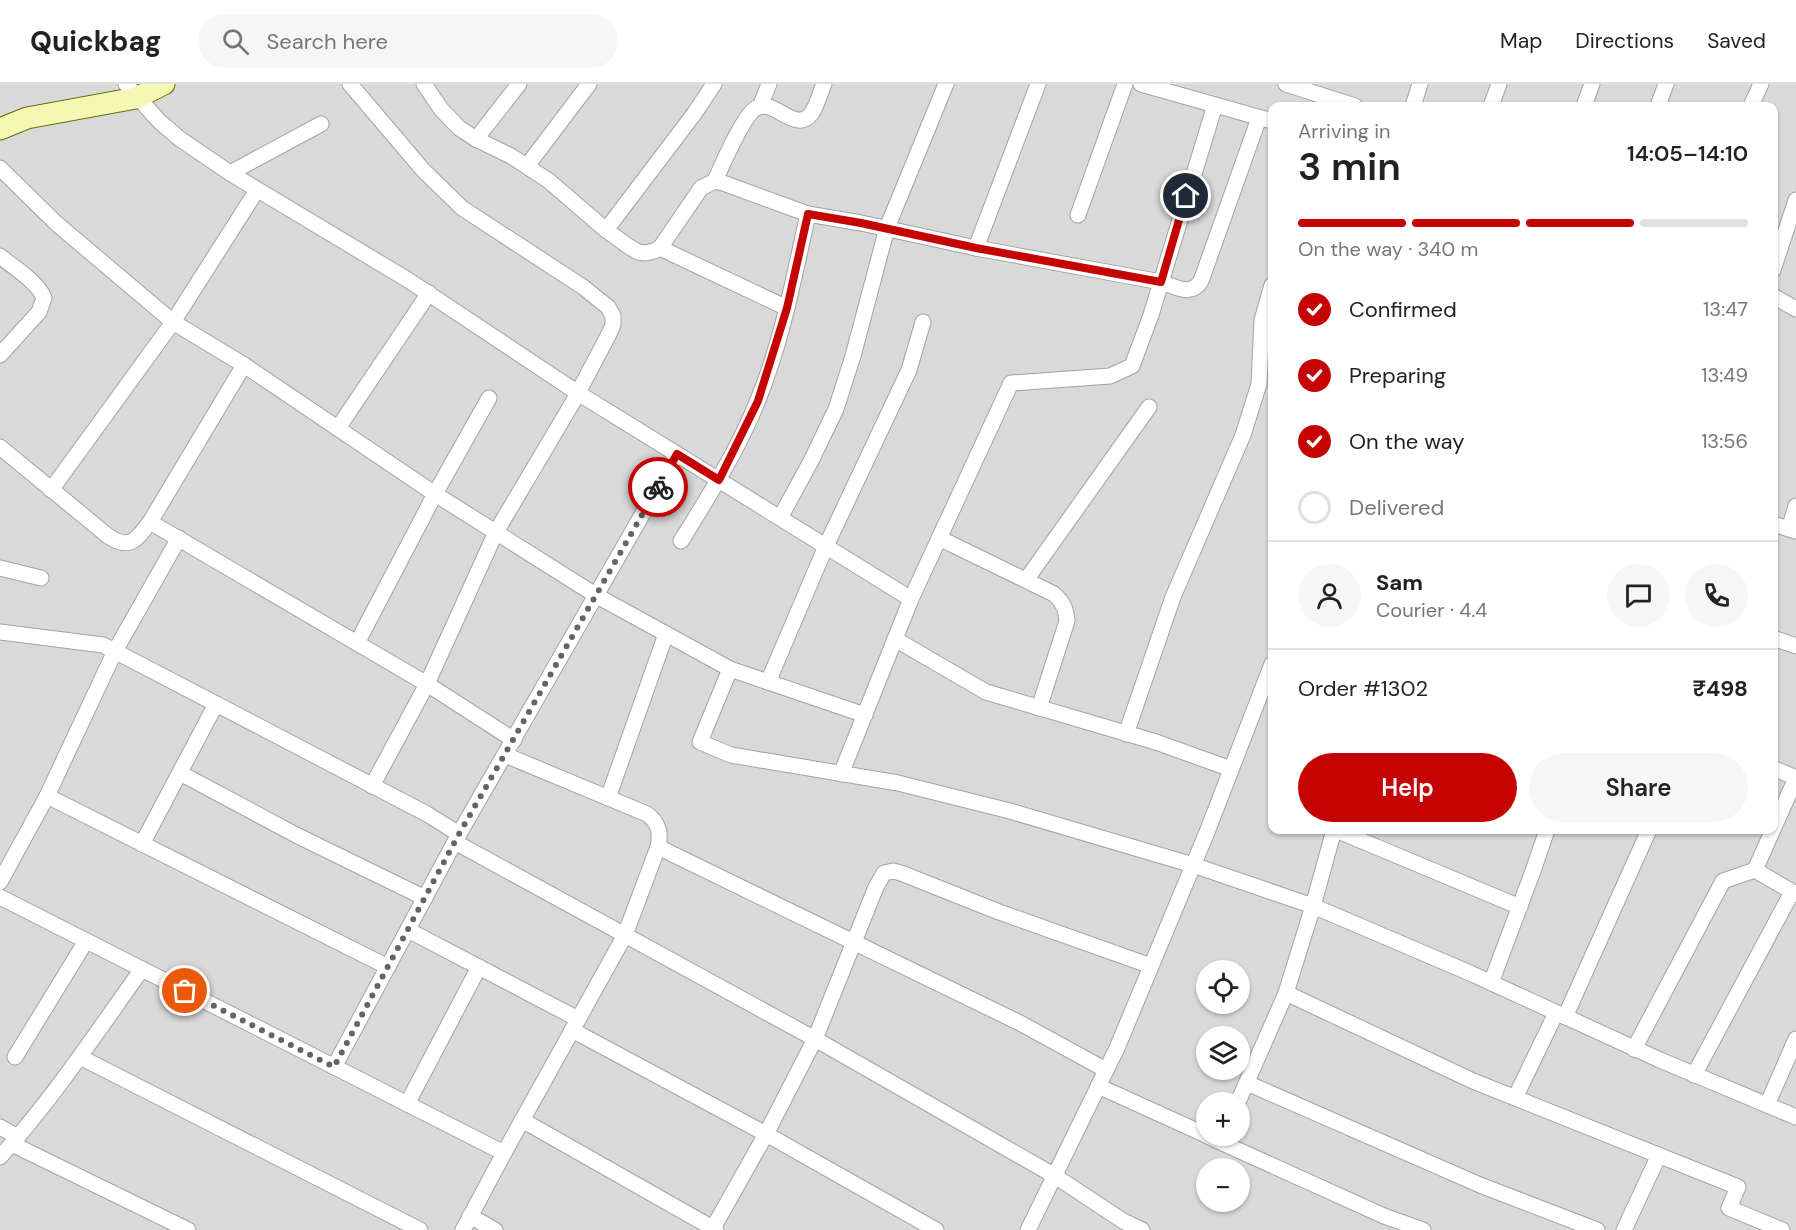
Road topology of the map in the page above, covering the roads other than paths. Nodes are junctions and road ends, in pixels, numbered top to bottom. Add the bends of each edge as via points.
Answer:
1 (164, 84) edge
2 (350, 84) edge
3 (424, 84) edge
4 (519, 84) edge
5 (589, 84) edge
6 (714, 84) edge
7 (770, 84) edge
8 (824, 84) edge
9 (946, 84) edge
10 (1038, 84) edge
11 (1125, 84) edge
12 (1141, 84) edge
13 (1286, 84) edge
14 (1420, 84) edge
15 (1499, 84) edge
16 (1592, 84) edge
17 (1666, 84) edge
18 (1761, 84) edge
19 (131, 91) edge
20 (1342, 102) edge
21 (1414, 102) edge
22 (1492, 102) edge
23 (1585, 102) edge
24 (1659, 102) edge
25 (1753, 102) edge
26 (1215, 105) junction
27 (760, 107) junction
28 (1266, 120) edge
29 (321, 124) dead end
30 (0, 129) edge
31 (476, 140) junction
32 (527, 166) junction
33 (0, 168) edge
34 (230, 173) junction
35 (715, 181) junction
36 (257, 190) junction
37 (1796, 200) edge
38 (808, 214) junction
39 (1078, 214) dead end
40 (887, 228) junction
41 (606, 230) junction
42 (660, 248) junction
43 (976, 248) junction
44 (1778, 255) edge
45 (0, 256) edge
46 (1161, 282) junction
47 (429, 293) junction
48 (1268, 299) edge
49 (1778, 299) edge
50 (787, 308) junction
51 (1796, 309) edge
52 (173, 322) junction
53 (923, 322) dead end
54 (0, 355) edge
55 (244, 365) junction
56 (578, 393) junction
57 (489, 398) dead end
58 (1149, 407) dead end
59 (338, 428) junction
60 (0, 447) edge
61 (677, 454) junction
62 (719, 480) junction
63 (51, 490) junction
64 (435, 494) junction
65 (1796, 506) edge
66 (780, 518) junction
67 (150, 522) junction
68 (1792, 530) edge
69 (496, 532) junction
70 (179, 538) junction
71 (939, 538) junction
72 (681, 541) dead end
73 (826, 546) junction
74 (0, 568) edge
75 (40, 578) dead end
76 (1026, 580) junction
77 (597, 596) junction
78 (911, 599) junction
79 (0, 632) edge
80 (666, 634) junction
81 (895, 639) junction
82 (1778, 640) edge
83 (357, 643) junction
84 (1796, 646) edge
85 (115, 651) junction
86 (730, 669) junction
87 (1268, 674) edge
88 (768, 682) junction
89 (426, 684) junction
90 (216, 704) junction
91 (1039, 708) junction
92 (865, 715) junction
93 (1126, 734) junction
94 (514, 740) junction
95 (505, 755) junction
96 (1231, 770) junction
97 (1778, 770) edge
98 (180, 773) junction
99 (840, 774) junction
100 (1796, 778) edge
101 (372, 786) junction
102 (46, 796) junction
103 (608, 798) junction
104 (1778, 818) edge
105 (1334, 834) edge
106 (1345, 834) edge
107 (1541, 834) edge
108 (1647, 834) edge
109 (1771, 834) edge
110 (457, 838) junction
111 (142, 844) junction
112 (658, 847) junction
113 (1193, 865) junction
114 (1755, 870) junction
115 (0, 882) edge
116 (1794, 893) edge
117 (0, 897) edge
118 (425, 898) junction
119 (1313, 906) junction
120 (1520, 907) junction
121 (408, 930) junction
122 (625, 935) junction
123 (86, 941) junction
124 (853, 943) junction
125 (1151, 966) junction
126 (388, 967) junction
127 (479, 967) junction
128 (142, 969) junction
129 (1491, 983) junction
130 (1286, 993) junction
131 (1561, 1015) junction
132 (575, 1024) junction
133 (815, 1039) junction
134 (1796, 1039) edge
135 (1634, 1048) junction
136 (15, 1057) dead end
137 (80, 1057) junction
138 (334, 1067) junction
139 (1106, 1070) junction
140 (1694, 1075) junction
141 (1247, 1083) junction
142 (1098, 1086) junction
143 (1243, 1092) edge
144 (1515, 1098) junction
145 (407, 1104) junction
146 (1767, 1105) junction
147 (1796, 1117) edge
148 (522, 1120) junction
149 (0, 1127) edge
150 (1196, 1129) edge
151 (766, 1134) junction
152 (15, 1141) junction
153 (1234, 1146) edge
154 (504, 1153) junction
155 (1659, 1155) junction
156 (0, 1157) edge
157 (1055, 1176) junction
158 (466, 1223) edge
159 (714, 1229) edge
160 (188, 1230) edge
161 (420, 1230) edge
162 (495, 1230) edge
163 (936, 1230) edge
164 (1028, 1230) edge
165 (1142, 1230) edge
166 (1423, 1230) edge
167 (1597, 1230) edge
168 (1624, 1230) edge
169 (1782, 1230) edge

1 - 19 street
2 - 56 street via 423,170 462,208 609,307 613,325
3 - 31 street via 447,116
4 - 31 street
5 - 32 street
6 - 41 street
7 - 27 street
8 - 27 street via 813,112 804,120
9 - 40 street
10 - 43 street
11 - 39 street
12 - 26 street
13 - 20 street
14 - 21 street
15 - 22 street
16 - 23 street
17 - 24 street
18 - 25 street
19 - 30 street via 27,118
19 - 34 street via 180,139
26 - 28 street
26 - 46 street
27 - 35 street via 752,111 734,140
28 - 46 street via 1198,286 1191,290
29 - 34 street
31 - 32 street
32 - 41 street
33 - 52 street via 57,224
34 - 36 street
35 - 38 street
35 - 42 street via 701,188
36 - 47 street
36 - 52 street
37 - 44 street
38 - 40 street
38 - 50 street
40 - 43 street
40 - 66 street via 836,409
41 - 42 street via 638,252
42 - 50 street
43 - 46 street
45 - 54 street via 34,284 44,298 39,312
46 - 71 street via 1132,366 1110,376 1011,383
47 - 56 street
47 - 59 street
48 - 93 street via 1262,320 1259,384 1243,435 1173,597
49 - 51 street
50 - 62 street via 758,401
52 - 55 street
52 - 63 street
53 - 73 street via 909,370
55 - 59 street
55 - 67 street
56 - 61 street
56 - 69 street
57 - 64 street
58 - 76 street
59 - 64 street
60 - 63 street
61 - 62 street
61 - 77 street
62 - 66 street
62 - 72 street
63 - 67 street via 122,543 137,539
64 - 69 street
64 - 83 street
65 - 68 street
66 - 73 street
67 - 70 street
69 - 77 street
69 - 89 street
70 - 83 street
70 - 85 street
71 - 76 street
71 - 78 street
73 - 78 street
73 - 88 street
74 - 75 street
76 - 91 street via 1054,594 1066,610 1067,621
77 - 80 street
77 - 94 street
78 - 81 street
79 - 85 street via 103,645
80 - 86 street
80 - 103 street
81 - 91 street via 986,692
81 - 92 street
82 - 84 street
83 - 89 street
85 - 90 street
85 - 102 street
86 - 88 street
86 - 99 street via 700,742 731,755
87 - 96 street
88 - 92 street
89 - 94 street
89 - 101 street
90 - 98 street
90 - 101 street
91 - 93 street
92 - 99 street
93 - 96 street
94 - 95 street
95 - 103 street
95 - 110 street
96 - 113 street
97 - 100 street
98 - 111 street
98 - 118 street
99 - 113 street via 898,783 1010,811
100 - 104 street
101 - 110 street via 427,814
102 - 111 street
102 - 115 street
103 - 112 street via 654,819 660,837
105 - 119 street
106 - 120 street
107 - 120 street
108 - 131 street
109 - 114 street
110 - 118 street
110 - 122 street
111 - 126 street
112 - 122 street
112 - 124 street
113 - 119 street
113 - 125 street
114 - 116 street
114 - 135 street via 1722,881
116 - 140 street
117 - 123 street
118 - 121 street
119 - 129 street
119 - 130 street
120 - 129 street
121 - 126 street
121 - 127 street
122 - 132 street
122 - 133 street
123 - 128 street
123 - 136 street
124 - 125 street via 881,877 893,871
124 - 133 street
124 - 139 street via 1020,1023
125 - 139 street
126 - 138 street
127 - 132 street
127 - 145 street
128 - 137 street
128 - 138 street
129 - 131 street
130 - 141 street
130 - 144 street
131 - 135 street
131 - 144 street
132 - 148 street
132 - 151 street
133 - 151 street
133 - 157 street
134 - 146 street
135 - 140 street
137 - 152 street
137 - 161 street
138 - 145 street
139 - 142 street
140 - 146 street
141 - 143 street
141 - 167 street via 1480,1185
142 - 150 street
142 - 157 street
144 - 155 street
145 - 154 street
146 - 147 street
148 - 154 street
148 - 159 street
149 - 152 street
151 - 159 street
151 - 163 street
152 - 156 street
152 - 160 street
153 - 166 street via 1384,1216
154 - 158 street
155 - 168 street
155 - 169 street via 1738,1187 1729,1208
157 - 164 street
157 - 165 street
158 - 162 street

